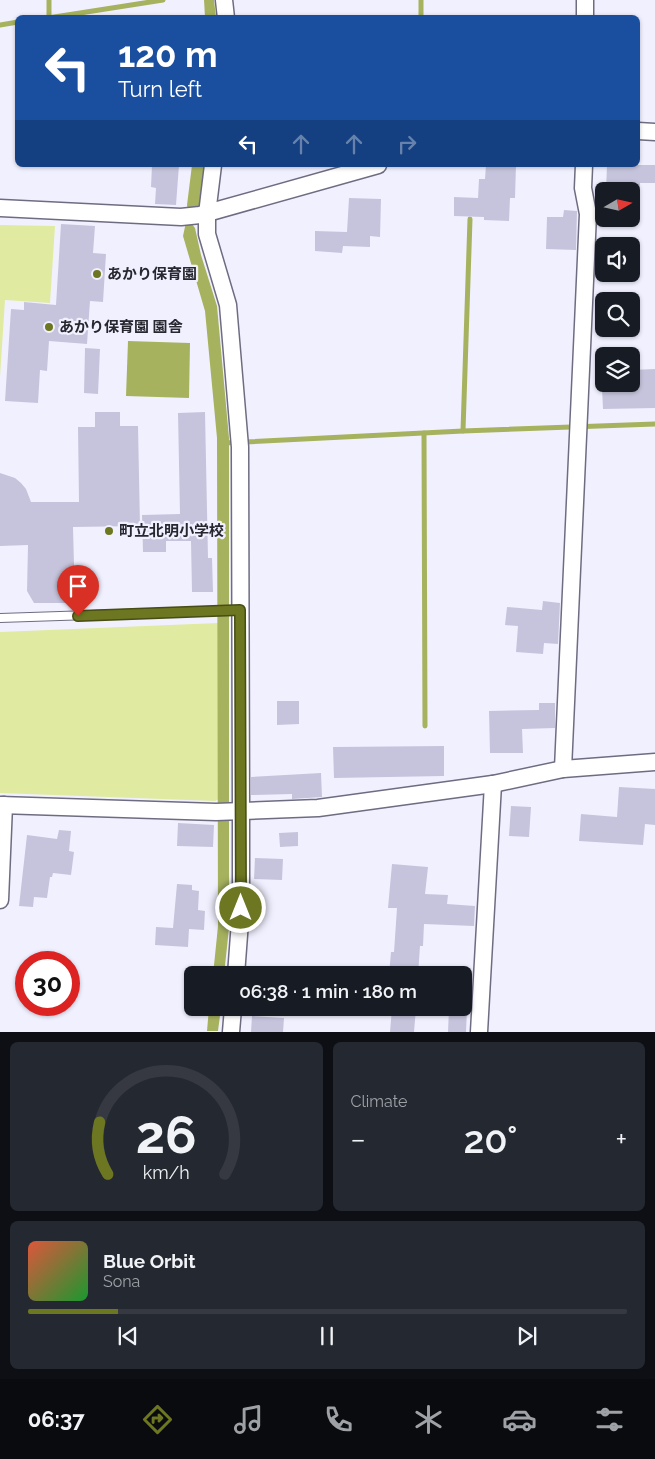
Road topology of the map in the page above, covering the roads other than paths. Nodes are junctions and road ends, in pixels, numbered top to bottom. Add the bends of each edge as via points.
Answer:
1 (224, 0) edge
2 (585, 0) edge
3 (226, 15) edge
4 (585, 15) edge
5 (640, 131) edge
6 (655, 132) edge
7 (213, 167) edge
8 (371, 167) edge
9 (584, 167) edge
10 (0, 208) edge
11 (204, 214) junction
12 (237, 611) junction
13 (0, 618) edge
14 (655, 762) edge
15 (563, 769) junction
16 (493, 784) junction
17 (2, 805) edge
18 (238, 811) junction
19 (0, 900) edge
20 (237, 966) edge
21 (232, 1016) edge
22 (230, 1032) edge
23 (479, 1032) edge

1 - 3 street
2 - 4 street
5 - 6 street
7 - 11 street
8 - 11 street
9 - 15 street via 583,188 588,214
10 - 11 street via 181,217
11 - 12 street via 228,305 240,442
12 - 13 lane
12 - 18 street
14 - 15 street
15 - 16 street
16 - 18 street via 318,808
16 - 23 street
17 - 18 street
17 - 19 street
18 - 20 street via 241,908
21 - 22 street

